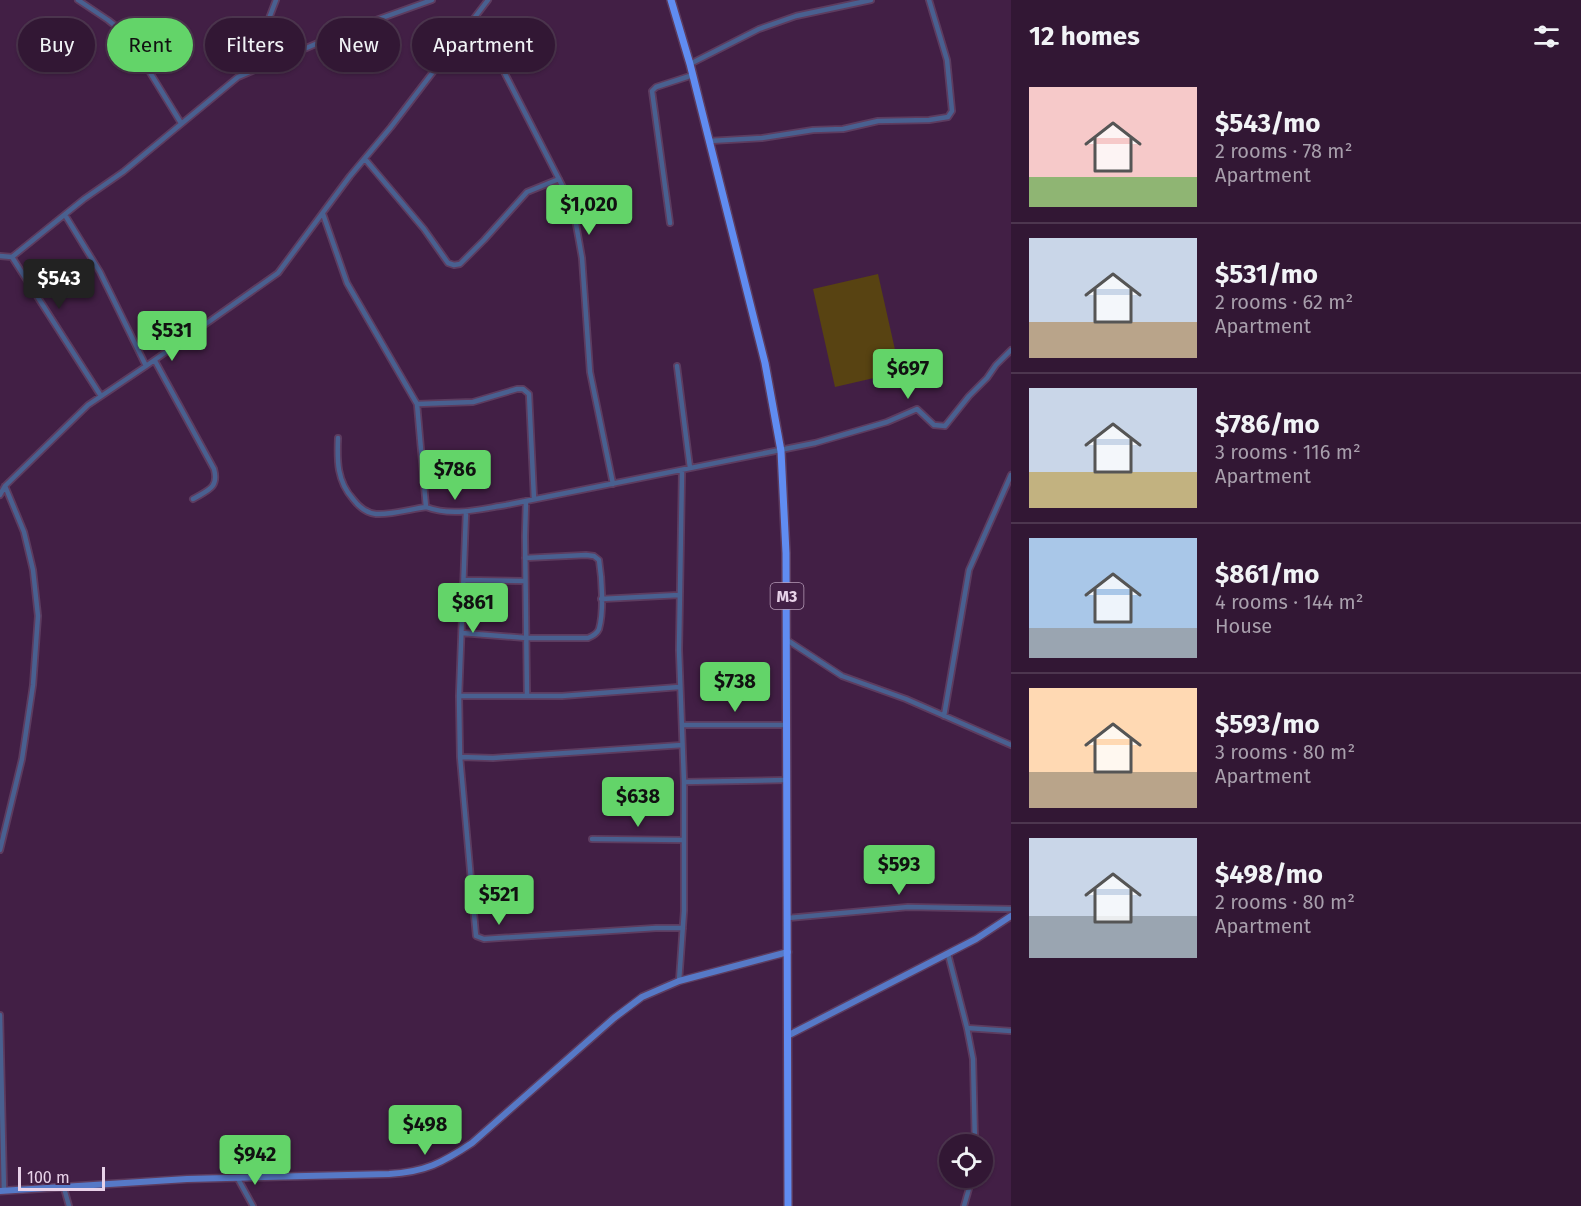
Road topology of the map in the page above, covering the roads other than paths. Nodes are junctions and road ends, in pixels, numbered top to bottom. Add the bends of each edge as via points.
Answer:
1 (78, 0) edge
2 (276, 0) edge
3 (432, 0) edge
4 (488, 0) edge
5 (671, 0) edge
6 (871, 0) edge
7 (929, 0) edge
8 (476, 17) junction
9 (269, 18) edge
10 (305, 48) edge
11 (690, 64) junction
12 (247, 72) edge
13 (693, 75) junction
14 (181, 123) junction
15 (710, 141) junction
16 (365, 159) junction
17 (559, 179) junction
18 (323, 214) junction
19 (65, 215) junction
20 (670, 223) dead end
21 (0, 256) edge
22 (12, 257) junction
23 (1011, 350) edge
24 (154, 361) junction
25 (146, 366) junction
26 (677, 366) dead end
27 (101, 396) junction
28 (417, 404) junction
29 (339, 438) dead end
30 (781, 451) junction
31 (690, 468) junction
32 (682, 471) junction
33 (1011, 475) edge
34 (613, 484) junction
35 (5, 486) junction
36 (0, 495) edge
37 (193, 499) dead end
38 (534, 499) junction
39 (526, 501) junction
40 (426, 507) junction
41 (466, 512) junction
42 (525, 558) junction
43 (464, 580) junction
44 (525, 581) junction
45 (679, 595) junction
46 (601, 599) junction
47 (462, 633) junction
48 (526, 638) junction
49 (787, 640) junction
50 (680, 687) junction
51 (459, 696) junction
52 (527, 696) junction
53 (944, 716) junction
54 (682, 725) junction
55 (786, 725) junction
56 (682, 745) junction
57 (1011, 745) edge
58 (460, 757) junction
59 (787, 780) junction
60 (684, 782) junction
61 (592, 839) dead end
62 (684, 840) junction
63 (0, 850) edge
64 (1011, 909) edge
65 (1011, 916) edge
66 (788, 918) junction
67 (683, 928) junction
68 (788, 952) junction
69 (948, 954) junction
70 (680, 981) junction
71 (0, 1015) edge
72 (968, 1028) junction
73 (1011, 1031) edge
74 (789, 1035) junction
75 (975, 1134) edge
76 (237, 1177) junction
77 (64, 1188) junction
78 (969, 1188) edge
79 (2, 1191) edge
80 (69, 1206) edge
81 (253, 1206) edge
82 (788, 1206) edge
83 (964, 1206) edge

1 - 14 street via 127,35
2 - 9 street
3 - 10 street
4 - 8 street
5 - 11 main road, M3
6 - 11 street via 796,16
7 - 15 street via 947,60 952,111 948,117 878,121 843,129
8 - 16 street
8 - 17 street
11 - 13 main road, M3
12 - 14 street
13 - 15 main road, M3
13 - 20 street via 652,91
14 - 19 street
15 - 30 main road, M3 via 765,363
16 - 17 street via 448,263 454,265 460,264 484,240 527,192
16 - 18 street
17 - 34 street via 576,224 590,372
18 - 24 street via 278,273
18 - 28 street via 347,283
19 - 22 street
19 - 25 street via 100,272
21 - 22 street
22 - 27 street
23 - 30 street via 945,426 934,425 917,409 868,428
24 - 25 street
24 - 37 street via 217,478 213,487
25 - 27 street
26 - 31 street
27 - 35 street
28 - 38 street via 473,402 517,389 527,391
28 - 40 street
29 - 40 street via 340,480 358,506 376,514
30 - 31 street
30 - 49 main road, M3
31 - 32 street
32 - 34 street
32 - 45 street
33 - 53 street via 969,570
34 - 38 street
35 - 36 street
35 - 63 street via 24,532 38,616 23,748
38 - 39 street
39 - 41 street
39 - 42 street
40 - 41 street via 441,512
41 - 43 street
42 - 44 street
42 - 46 street via 594,556 599,560
43 - 44 street
43 - 47 street
44 - 48 street
45 - 46 street
45 - 50 street
46 - 48 street via 595,636
47 - 48 street
47 - 51 street
48 - 52 street
49 - 53 street via 842,676
49 - 55 main road, M3
50 - 52 street
50 - 54 street
51 - 52 street
51 - 58 street
53 - 57 street
54 - 55 street
54 - 56 street
55 - 59 main road, M3
56 - 58 street
56 - 60 street
58 - 67 street via 476,936 484,939
59 - 60 street
59 - 66 main road, M3
60 - 62 street
61 - 62 street
62 - 67 street
64 - 66 street via 908,907
65 - 69 street
66 - 68 main road, M3
67 - 70 street
68 - 70 street
68 - 74 main road, M3
69 - 72 street
69 - 74 street
70 - 76 street via 628,1007 472,1143 429,1168 413,1173
71 - 79 street
72 - 73 street
72 - 75 street via 974,1070
74 - 82 main road, M3
76 - 77 street
76 - 81 street
77 - 79 street
77 - 80 street
78 - 83 street

